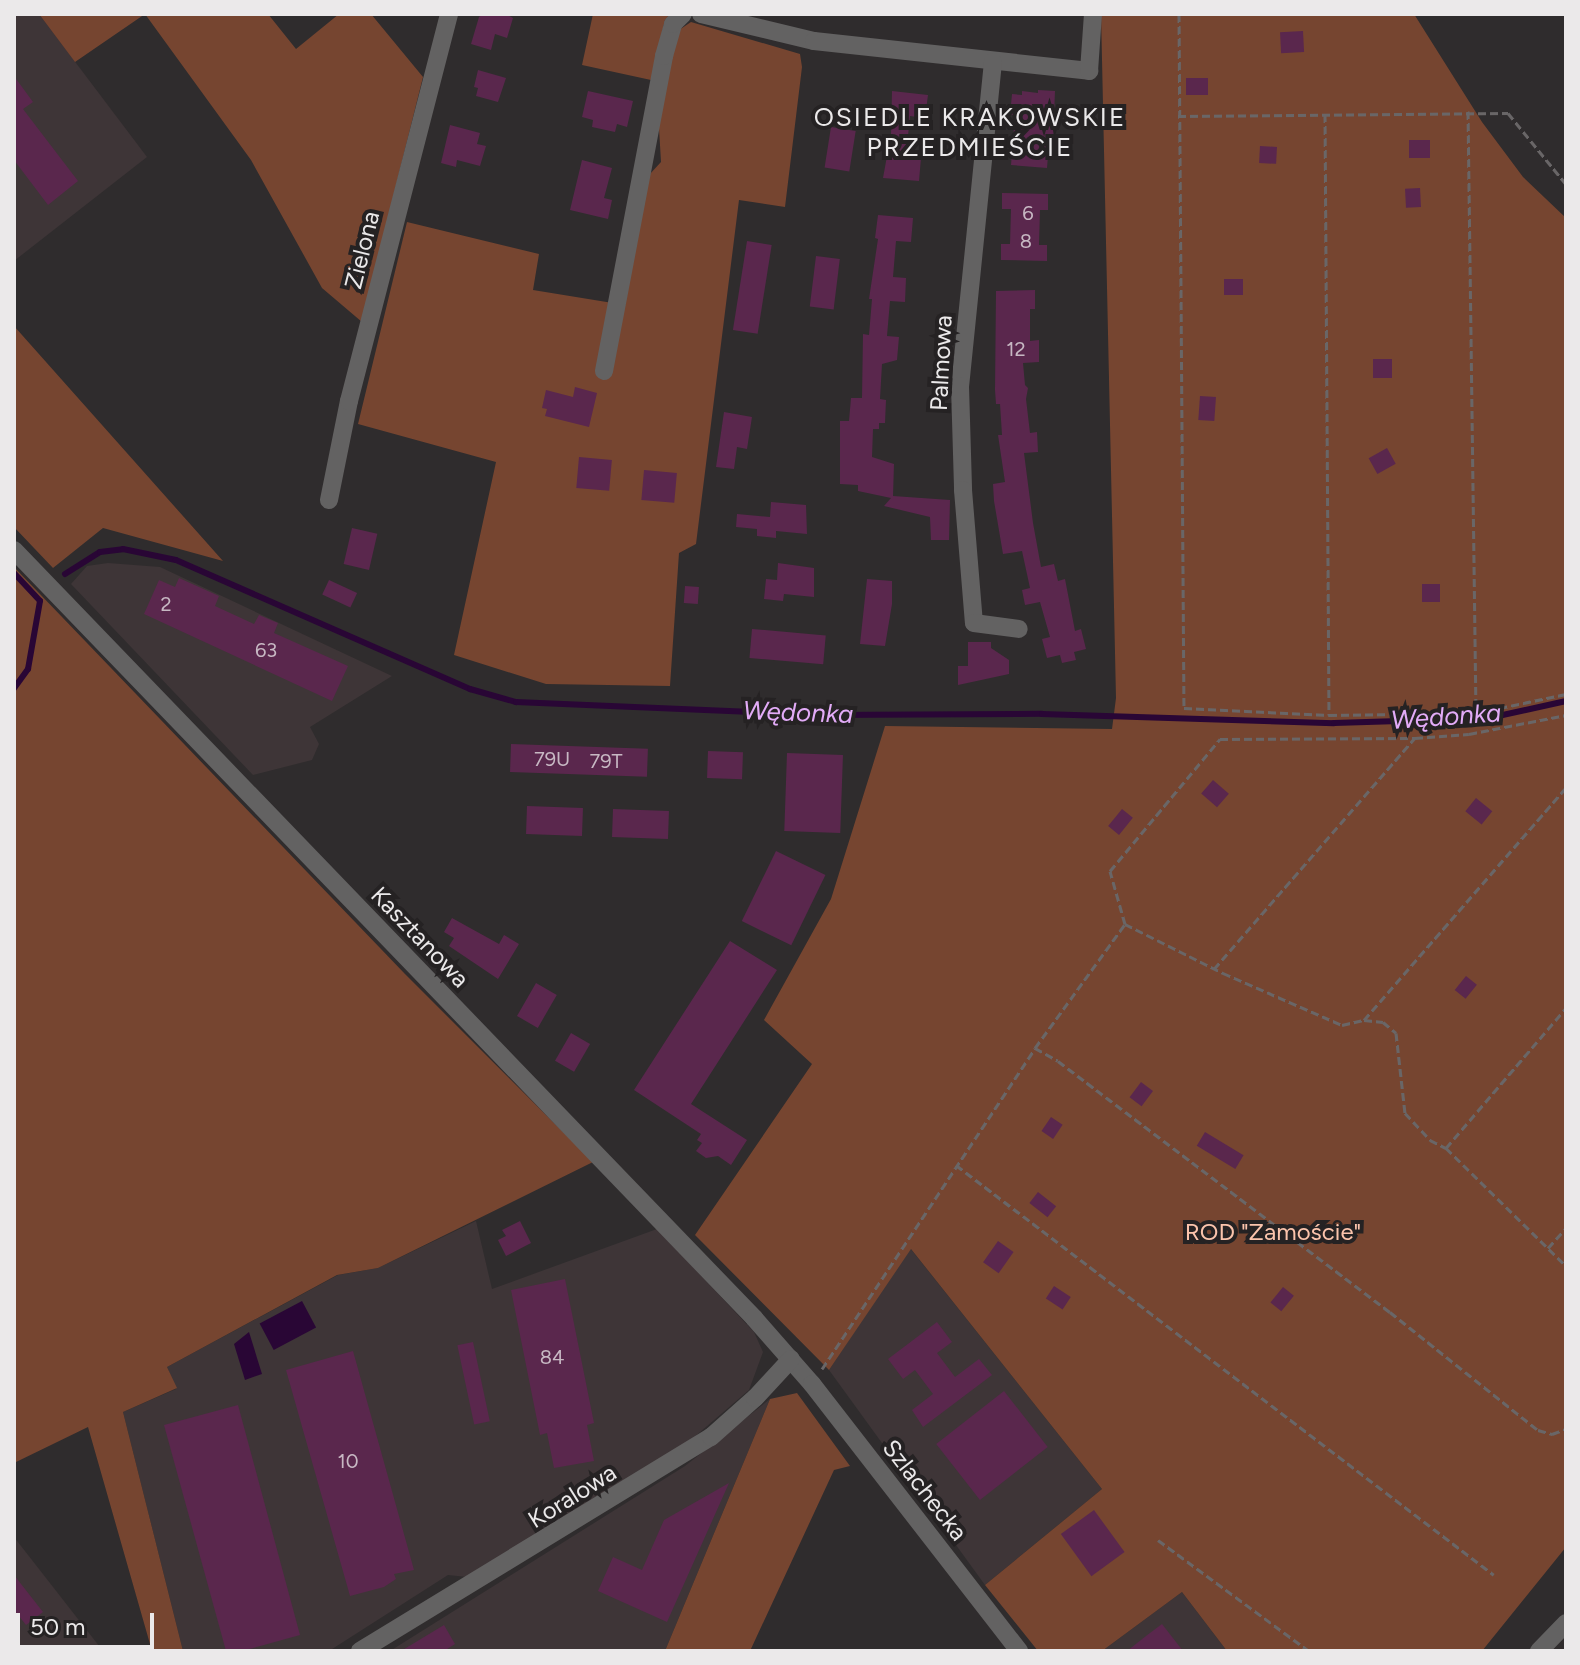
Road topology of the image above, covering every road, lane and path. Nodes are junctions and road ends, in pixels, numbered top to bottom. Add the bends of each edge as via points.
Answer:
1 (449, 14) edge
2 (683, 14) edge
3 (701, 14) edge
4 (1093, 14) edge
5 (1179, 14) edge
6 (993, 62) junction
7 (1468, 111) junction
8 (1325, 114) junction
9 (1178, 116) junction
10 (1566, 184) edge
11 (604, 371) dead end
12 (329, 500) dead end
13 (14, 550) edge
14 (1019, 629) dead end
15 (1566, 694) edge
16 (1476, 713) junction
17 (1329, 715) junction
18 (1566, 715) edge
19 (1415, 738) junction
20 (1566, 788) edge
21 (1125, 924) junction
22 (1214, 969) junction
23 (1566, 1008) edge
24 (1364, 1020) junction
25 (1035, 1048) junction
26 (1446, 1148) junction
27 (956, 1165) junction
28 (1566, 1228) edge
29 (1548, 1248) junction
30 (1566, 1266) edge
31 (791, 1359) junction
32 (812, 1384) junction
33 (1566, 1429) edge
34 (1158, 1540) dead end
35 (1494, 1575) dead end
36 (1566, 1623) edge
37 (360, 1651) edge
38 (1019, 1651) edge
39 (1309, 1651) edge
40 (1539, 1651) edge

1 - 12 street, Zielona via 349,401
2 - 11 street via 673,24 664,56
3 - 6 street via 814,41
4 - 6 street via 1089,71
5 - 9 path
6 - 14 street, Palmowa via 960,386 963,490 974,623
7 - 8 path
7 - 10 path via 1508,113
7 - 16 path
8 - 9 path
8 - 17 path
9 - 17 path via 1184,708
13 - 31 street, Kasztanowa
15 - 16 path
16 - 17 path
18 - 19 path via 1469,734
19 - 21 path via 1220,739 1110,871
19 - 22 path
20 - 24 path
21 - 22 path
21 - 25 path
22 - 24 path via 1342,1025
23 - 26 path
24 - 26 path via 1383,1022 1396,1033 1405,1113 1430,1140
25 - 27 path
25 - 33 path via 1390,1312 1538,1430 1552,1434
26 - 29 path
27 - 32 path
27 - 35 path
28 - 29 path
29 - 30 path
31 - 32 street, Szlachecka
31 - 37 street, Koralowa via 711,1437
32 - 38 street, Szlachecka
34 - 39 path
36 - 40 street

